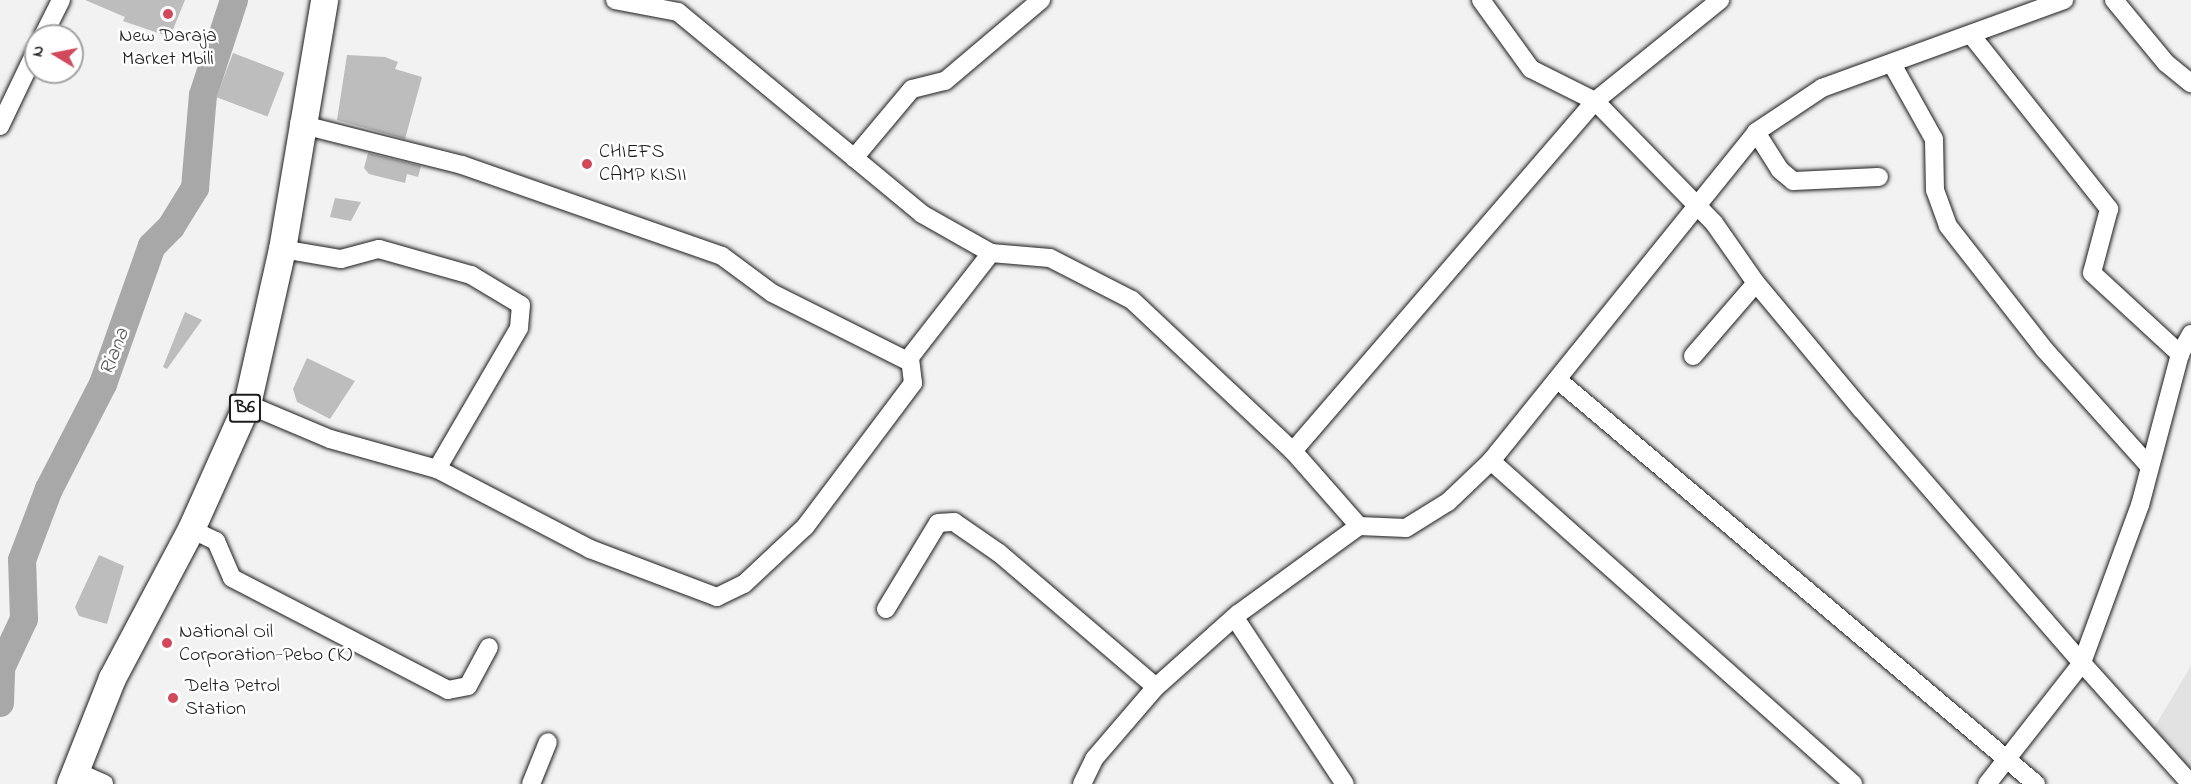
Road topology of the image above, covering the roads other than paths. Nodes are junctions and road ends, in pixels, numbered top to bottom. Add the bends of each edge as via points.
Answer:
1 (61, 0) edge
2 (324, 0) edge
3 (615, 0) edge
4 (1041, 0) edge
5 (1481, 0) edge
6 (1720, 0) edge
7 (2064, 0) edge
8 (2114, 0) edge
9 (2027, 7) edge
10 (49, 24) edge
11 (1971, 36) junction
12 (1892, 64) junction
13 (24, 76) edge
14 (2191, 83) edge
15 (1595, 101) junction
16 (0, 126) edge
17 (312, 126) junction
18 (1756, 132) junction
19 (854, 158) junction
20 (1879, 177) dead end
21 (1698, 205) junction
22 (282, 249) junction
23 (991, 253) junction
24 (1756, 283) junction
25 (2191, 334) edge
26 (2180, 354) junction
27 (1693, 356) dead end
28 (910, 362) junction
29 (1558, 380) junction
30 (247, 404) junction
31 (1293, 451) junction
32 (1491, 461) junction
33 (2148, 465) junction
34 (437, 469) junction
35 (1359, 526) junction
36 (191, 529) junction
37 (886, 609) dead end
38 (1234, 618) junction
39 (489, 647) dead end
40 (2082, 663) junction
41 (1156, 687) junction
42 (548, 742) dead end
43 (2008, 758) junction
44 (71, 777) edge
45 (104, 784) edge
46 (531, 784) edge
47 (1082, 784) edge
48 (1345, 784) edge
49 (1853, 784) edge
50 (1987, 784) edge
51 (2036, 784) edge
52 (2191, 784) edge

1 - 10 street
2 - 17 highway, B6
3 - 19 street via 678,12
4 - 19 street via 945,81 912,89
5 - 15 street via 1531,69
6 - 15 street
7 - 9 street
8 - 14 street via 2166,63
9 - 11 street
11 - 12 street
11 - 26 street via 2109,209 2092,273
12 - 18 street via 1822,88
12 - 33 street via 1934,139 1935,190 1948,226 2051,357
13 - 16 street
15 - 21 street
15 - 31 street
17 - 22 highway, B6
17 - 28 street via 462,165 722,256 772,293
18 - 20 street via 1780,170 1793,181
18 - 21 street
19 - 23 street via 922,214
21 - 24 street
21 - 29 street
22 - 30 highway, B6
22 - 34 street via 341,260 379,249 471,274 521,305 519,328
23 - 28 street
23 - 31 street via 1050,258 1132,300
24 - 27 street
24 - 40 street
25 - 26 street
26 - 33 street
28 - 34 street via 913,383 805,527 744,584 717,597 590,549
29 - 32 street
29 - 43 street via 1731,521 1819,605
30 - 34 street via 330,439
30 - 36 highway, B6
31 - 35 street
32 - 35 street via 1448,502 1406,528
32 - 49 street
33 - 40 street via 2140,505
35 - 38 street
36 - 39 street via 216,542 232,578 448,690 468,686
36 - 44 highway, B6 via 111,678
37 - 41 street via 938,523 954,522 999,553
38 - 41 street
38 - 48 street
40 - 43 street
40 - 52 street
41 - 47 street via 1094,759
42 - 46 street
43 - 50 street
43 - 51 street
44 - 45 street

